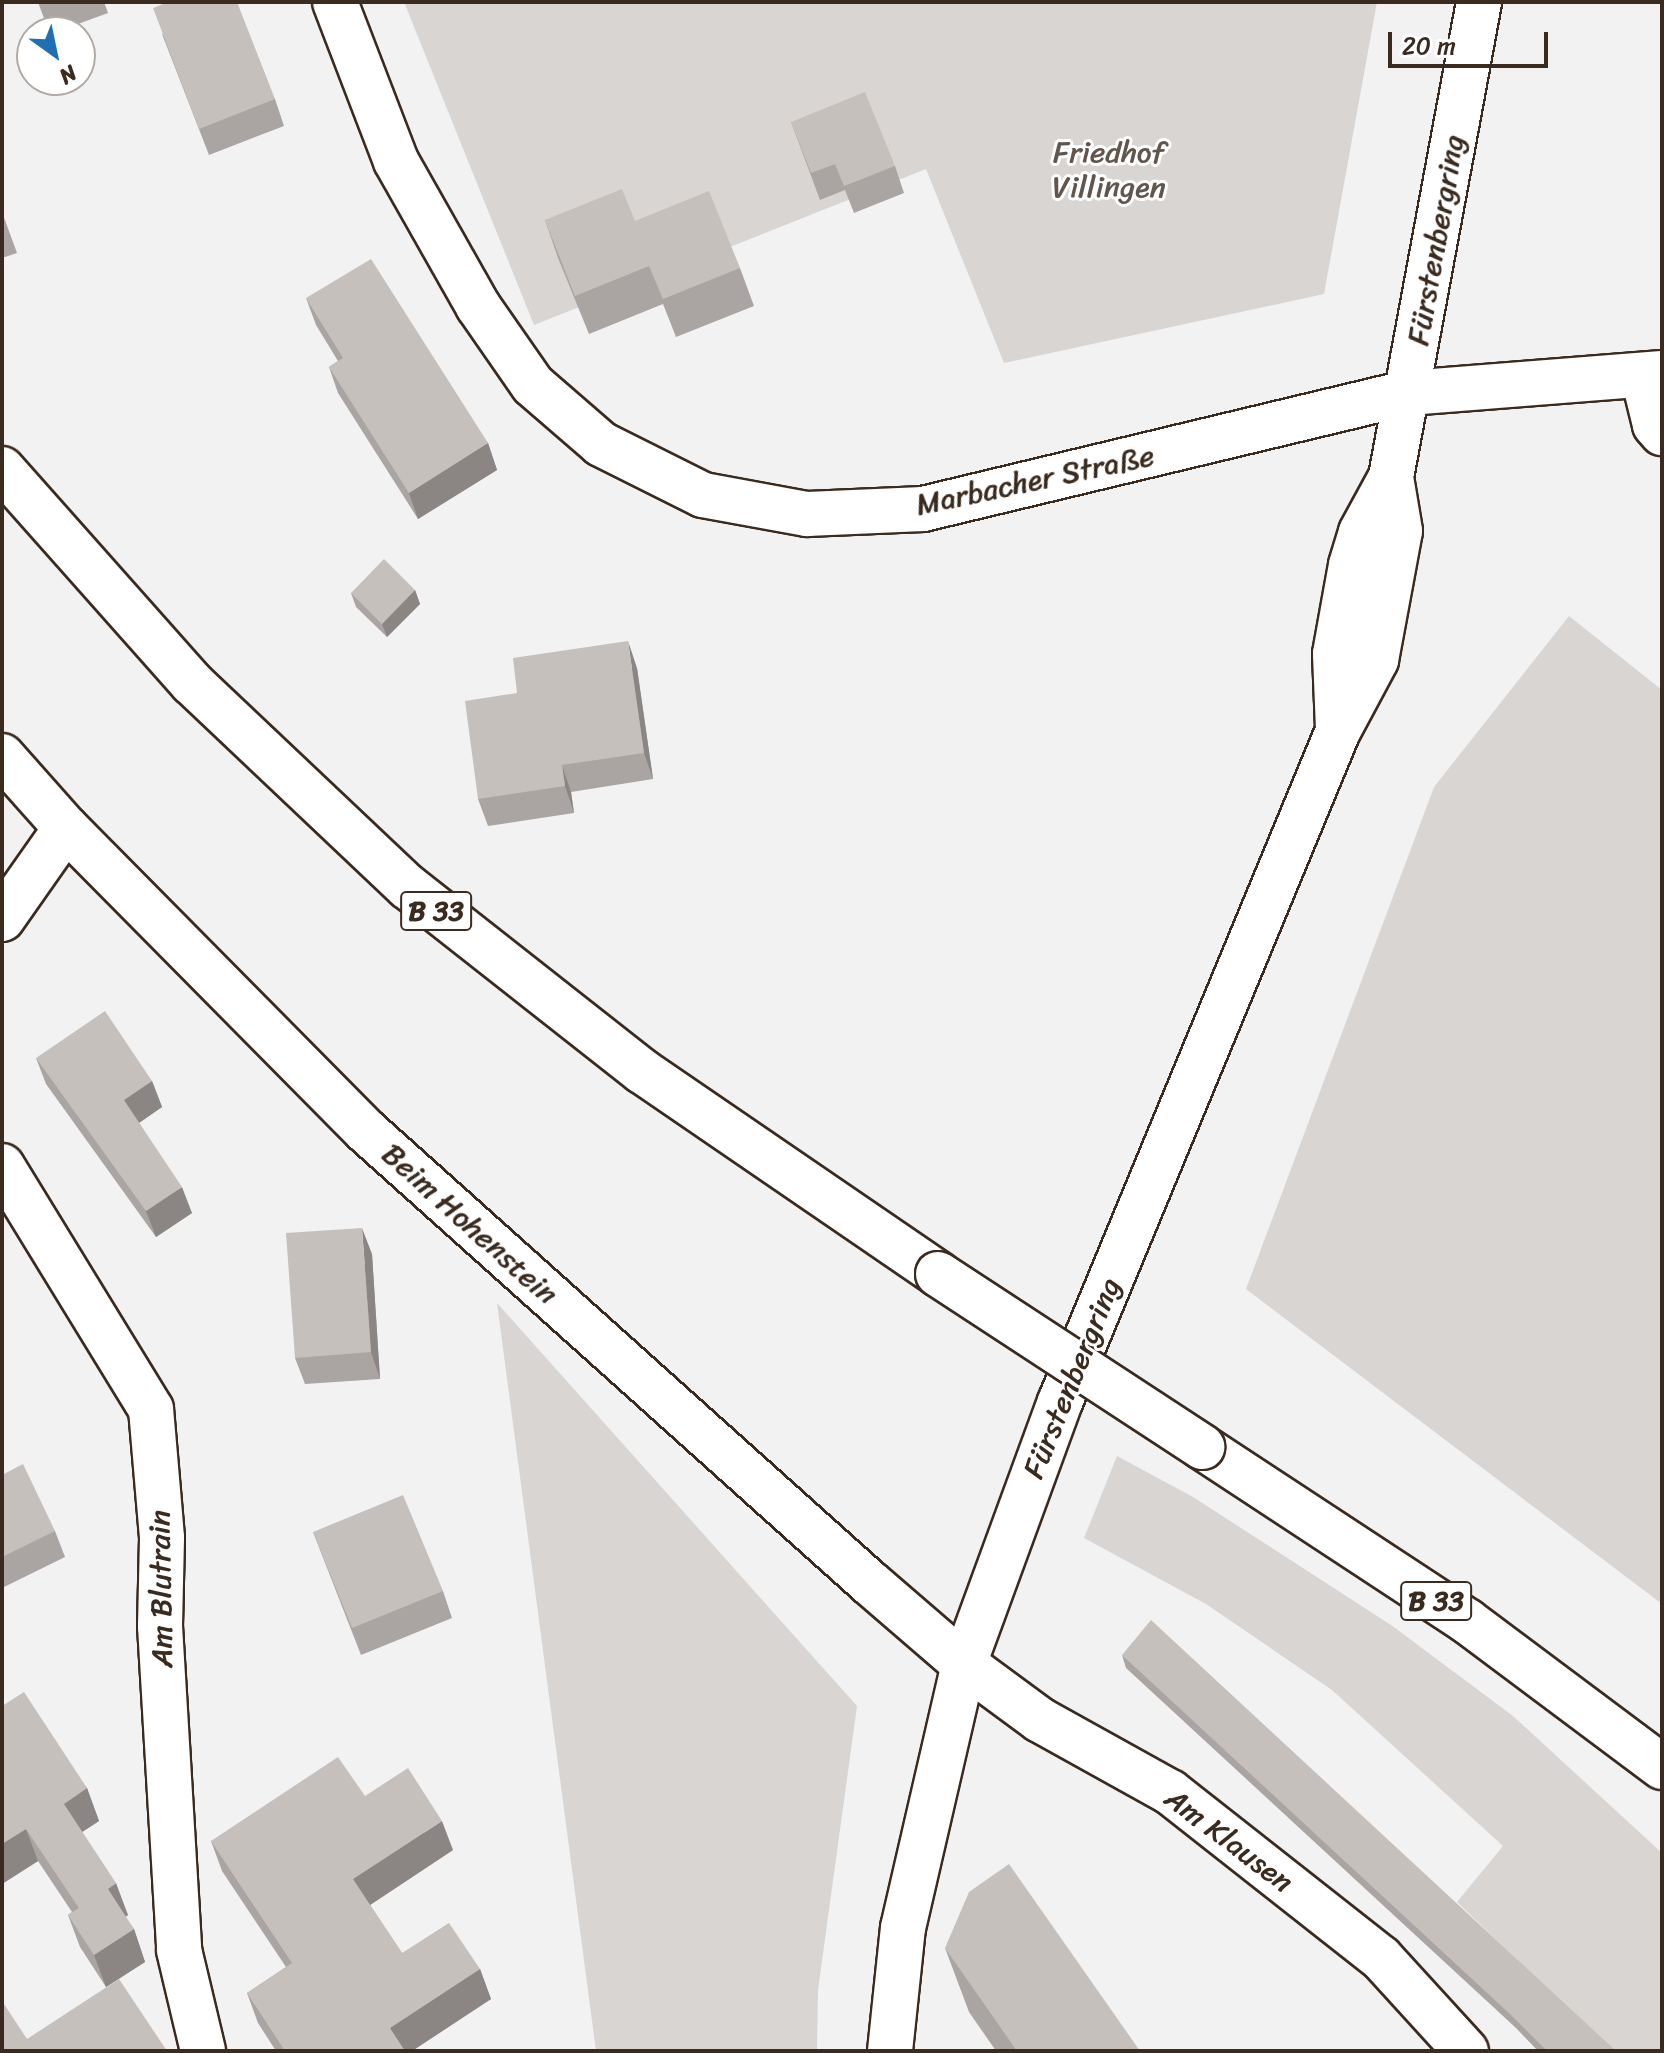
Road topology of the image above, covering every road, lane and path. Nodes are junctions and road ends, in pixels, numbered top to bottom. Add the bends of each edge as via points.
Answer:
1 (335, 2) edge
2 (1479, 2) edge
3 (1653, 375) edge
4 (1408, 393) junction
5 (1662, 433) edge
6 (2, 469) edge
7 (2, 756) edge
8 (66, 828) junction
9 (2, 919) edge
10 (2, 1166) edge
11 (964, 1664) junction
12 (1662, 1767) edge
13 (203, 2051) edge
14 (890, 2051) edge
15 (1466, 2051) edge

1 - 4 street, Marbacher Straße via 396,161 478,306 533,385 601,444 703,495 807,514 923,509
2 - 4 street, Fürstenbergring
3 - 4 street, Marbacher Straße
3 - 5 street via 1655,425
4 - 11 street, Fürstenbergring via 1391,477 1361,532 1351,565 1335,654 1338,731 1060,1402
6 - 12 street, B 33, bridge via 192,683 408,887 642,1071 938,1274 1467,1621
7 - 8 street, Beim Hohenstein
8 - 9 street
8 - 11 street, Beim Hohenstein via 366,1131
10 - 13 street, Am Blutrain via 151,1409 162,1538 160,1626 179,1950
11 - 14 street, Fürstenbergring via 903,1928
11 - 15 street, Am Klausen via 1040,1720 1170,1792 1381,1958

